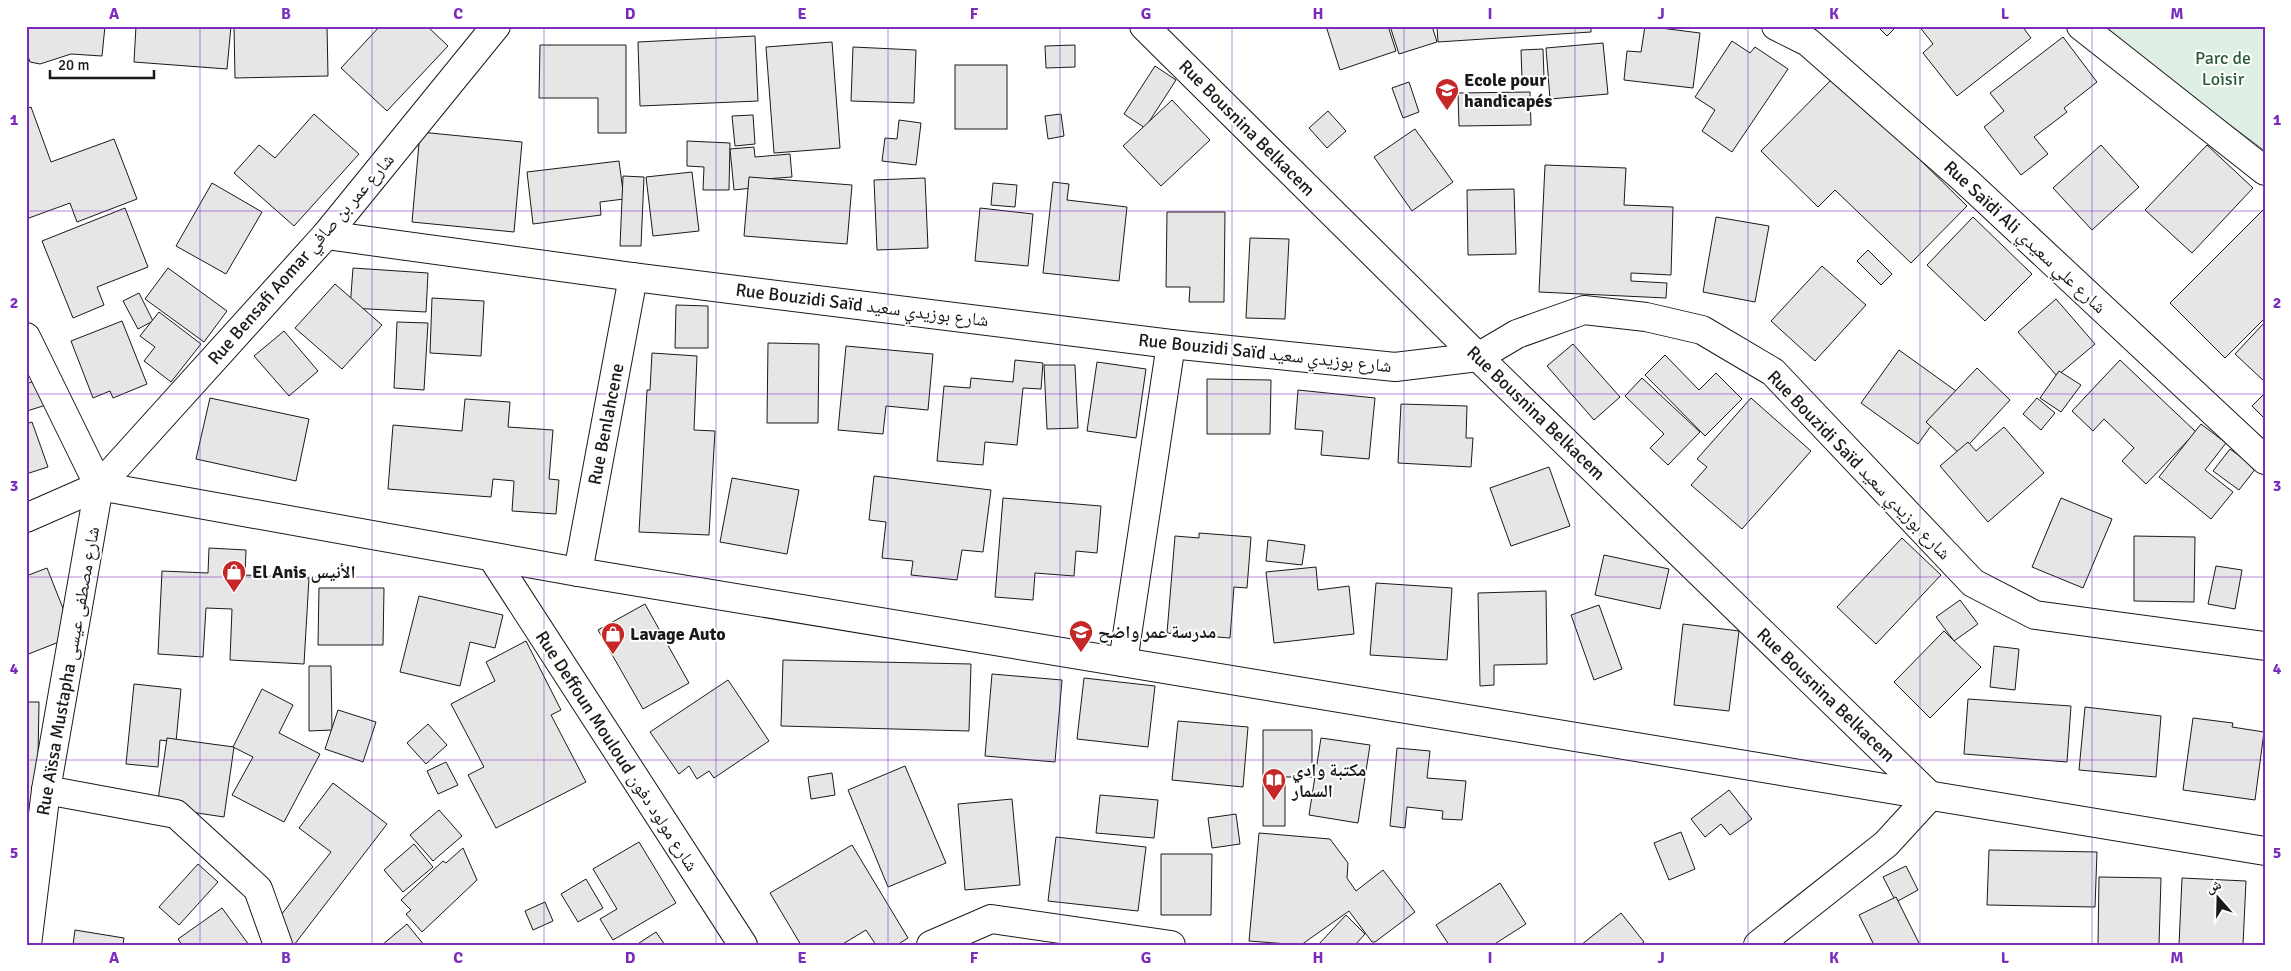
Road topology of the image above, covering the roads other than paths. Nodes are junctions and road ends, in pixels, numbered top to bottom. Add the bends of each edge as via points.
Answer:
1 (496, 26) edge
2 (1144, 26) edge
3 (1776, 26) edge
4 (2081, 26) edge
5 (2265, 171) edge
6 (326, 235) junction
7 (633, 277) junction
8 (26, 337) edge
9 (1171, 344) junction
10 (1478, 357) junction
11 (2265, 460) edge
12 (99, 486) junction
13 (26, 518) edge
14 (492, 557) junction
15 (578, 572) junction
16 (2265, 646) edge
17 (1123, 662) junction
18 (46, 790) junction
19 (1930, 796) junction
20 (2265, 851) edge
21 (27, 945) edge
22 (278, 945) edge
23 (742, 945) edge
24 (931, 945) edge
25 (1171, 945) edge
26 (1758, 945) edge

1 - 6 street, Rue Bensafi Aomar شارع عمر بن صافي
2 - 10 street, Rue Bousnina Belkacem
3 - 11 street, Rue Saïdi Ali شارع علي سعيدي via 1808,42 1966,181
4 - 5 street
6 - 7 street, Rue Bouzidi Saïd شارع بوزيدي سعيد
6 - 12 street, Rue Bensafi Aomar شارع عمر بن صافي
7 - 9 street, Rue Bouzidi Saïd شارع بوزيدي سعيد
7 - 15 street, Rue Benlahcene
8 - 12 street
9 - 10 street, Rue Bouzidi Saïd شارع بوزيدي سعيد via 1395,367
9 - 17 street
10 - 16 street, Rue Bouzidi Saïd شارع بوزيدي سعيد via 1517,334 1584,310 1646,317 1702,330 1772,372 1972,583 2035,615
10 - 19 street, Rue Bousnina Belkacem
12 - 13 street
12 - 14 street
12 - 18 street, Rue Aïssa Mustapha شارع مصطفى عيسى
14 - 15 street
14 - 23 street, Rue Deffoun Mouloud شارع مولود دفون
15 - 17 street
17 - 19 street
18 - 21 street, Rue Aïssa Mustapha شارع مصطفى عيسى
18 - 22 street via 176,814 258,889
19 - 20 street
19 - 26 street via 1886,844
24 - 25 street via 991,919

